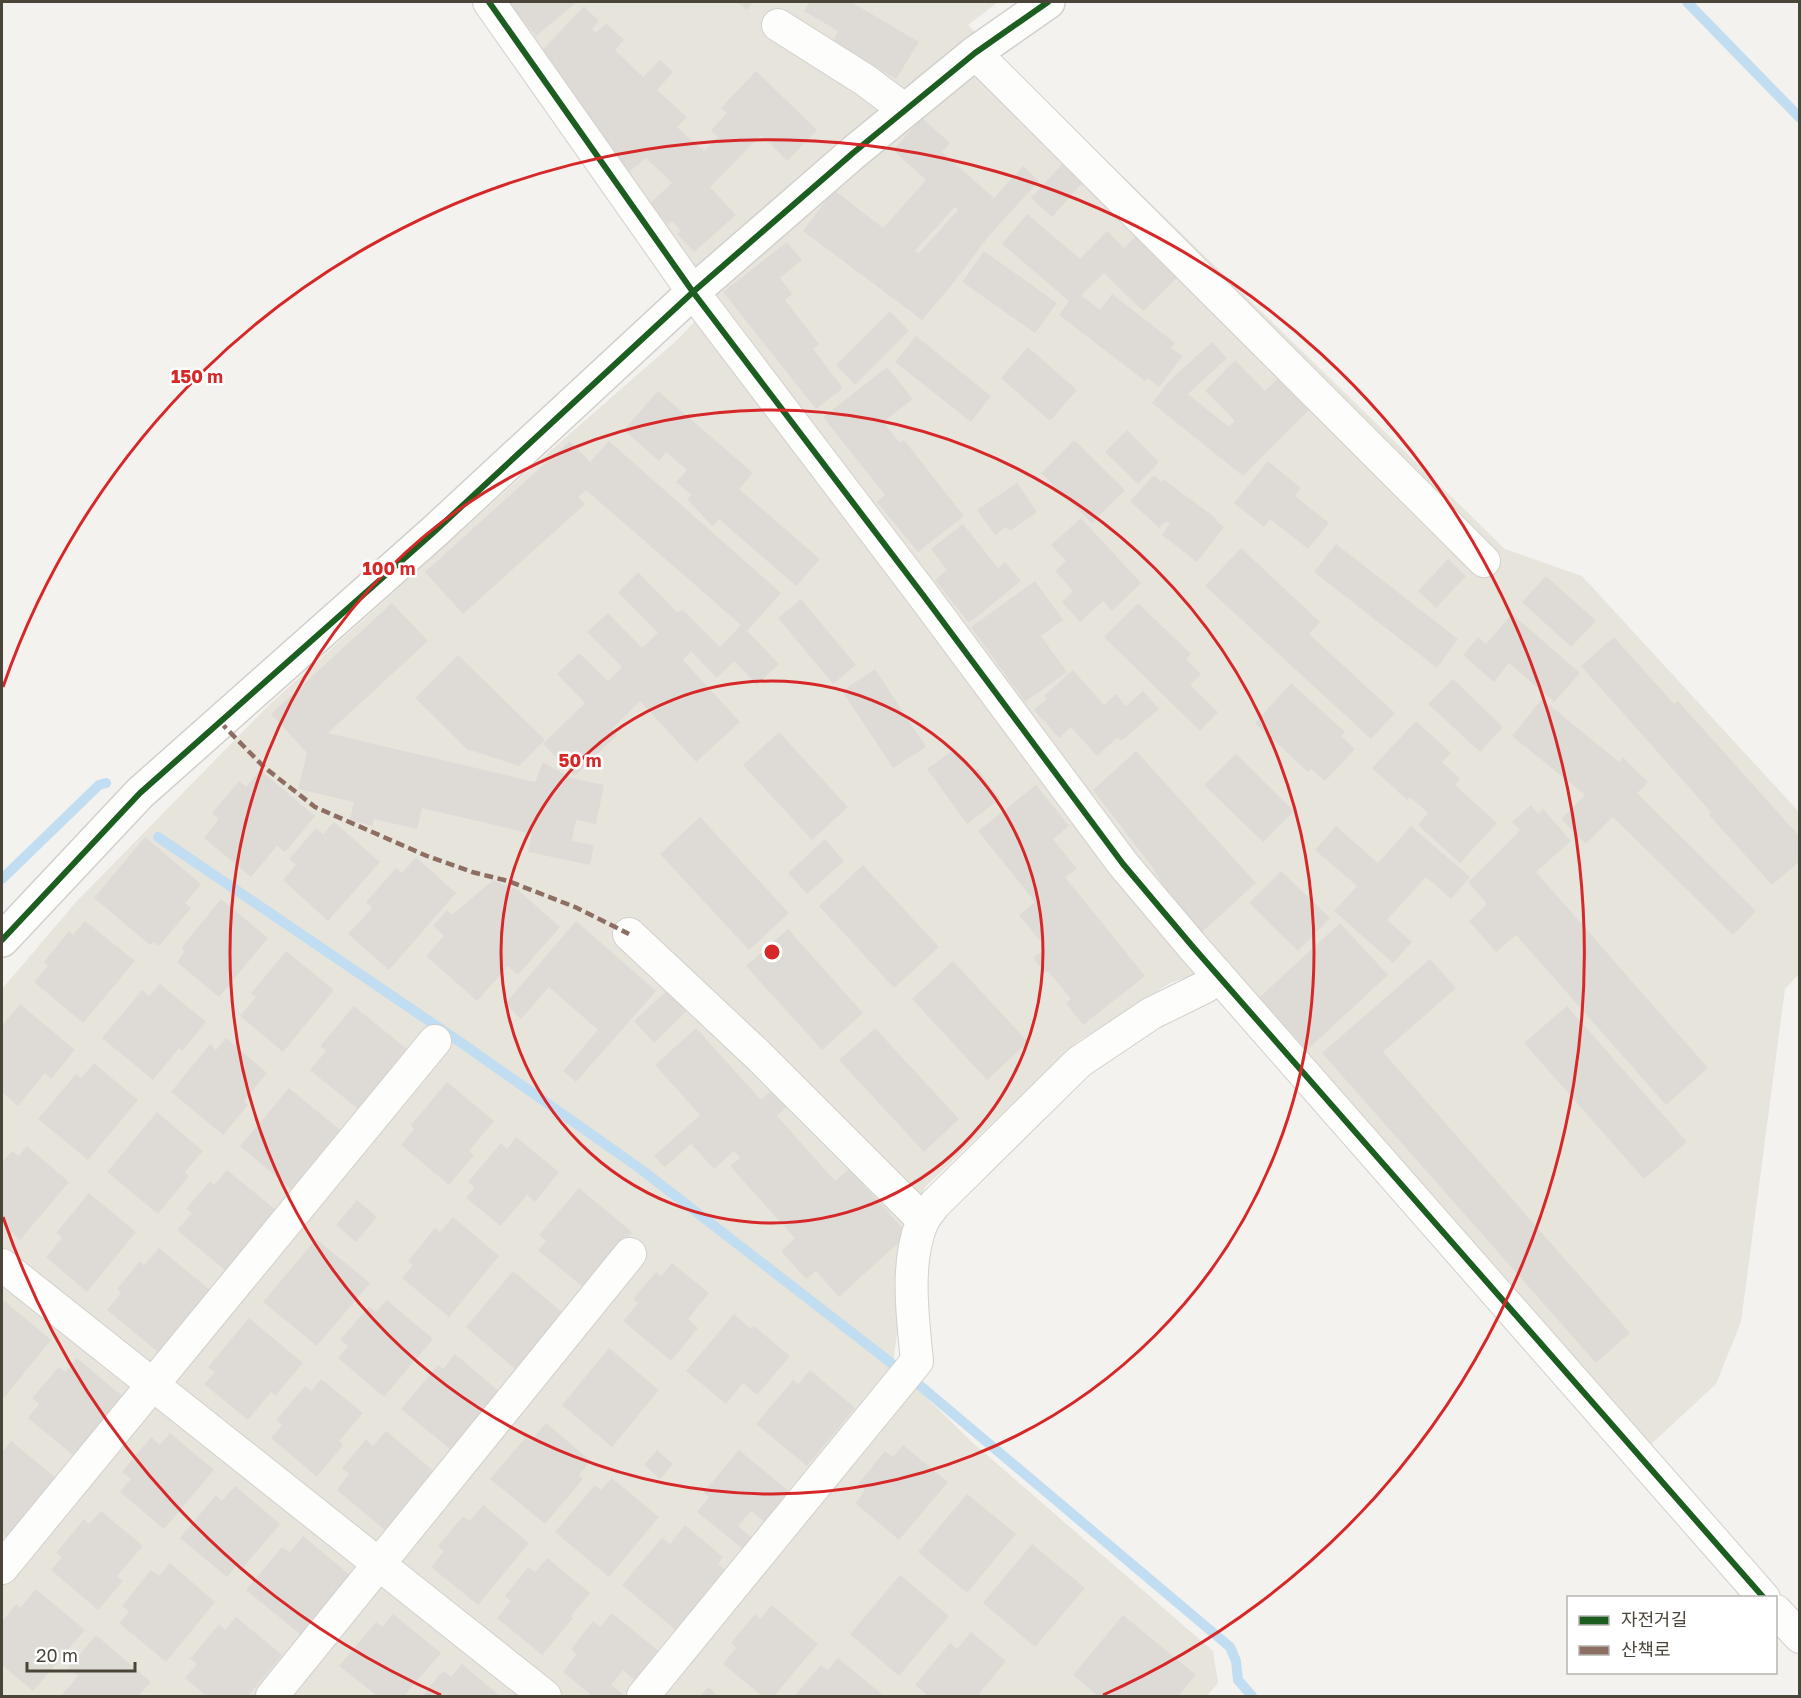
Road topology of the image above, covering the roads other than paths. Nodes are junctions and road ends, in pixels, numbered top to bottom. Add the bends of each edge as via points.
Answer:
1 (489, 2) edge
2 (1048, 2) edge
3 (778, 25) dead end
4 (975, 53) junction
5 (905, 110) junction
6 (693, 292) junction
7 (1484, 561) dead end
8 (629, 934) dead end
9 (2, 940) edge
10 (1217, 974) junction
11 (435, 1041) dead end
12 (923, 1220) junction
13 (630, 1254) dead end
14 (2, 1265) edge
15 (152, 1384) junction
16 (378, 1564) junction
17 (2, 1568) edge
18 (1762, 1596) edge
19 (1777, 1612) edge
20 (1800, 1637) edge
21 (272, 1696) edge
22 (545, 1696) edge
23 (643, 1696) edge

1 - 6 street
2 - 4 street
3 - 5 street
4 - 5 street
4 - 7 street
5 - 6 street
6 - 9 street via 434,532 140,793
6 - 10 street via 1124,864
8 - 12 street via 758,1055
10 - 12 street via 1205,987 1152,1013 1080,1062
10 - 18 street
11 - 15 street
12 - 23 street via 917,1235 910,1292 917,1361
13 - 16 street
14 - 15 street
15 - 16 street
15 - 17 street
16 - 21 street
16 - 22 street
19 - 20 street

